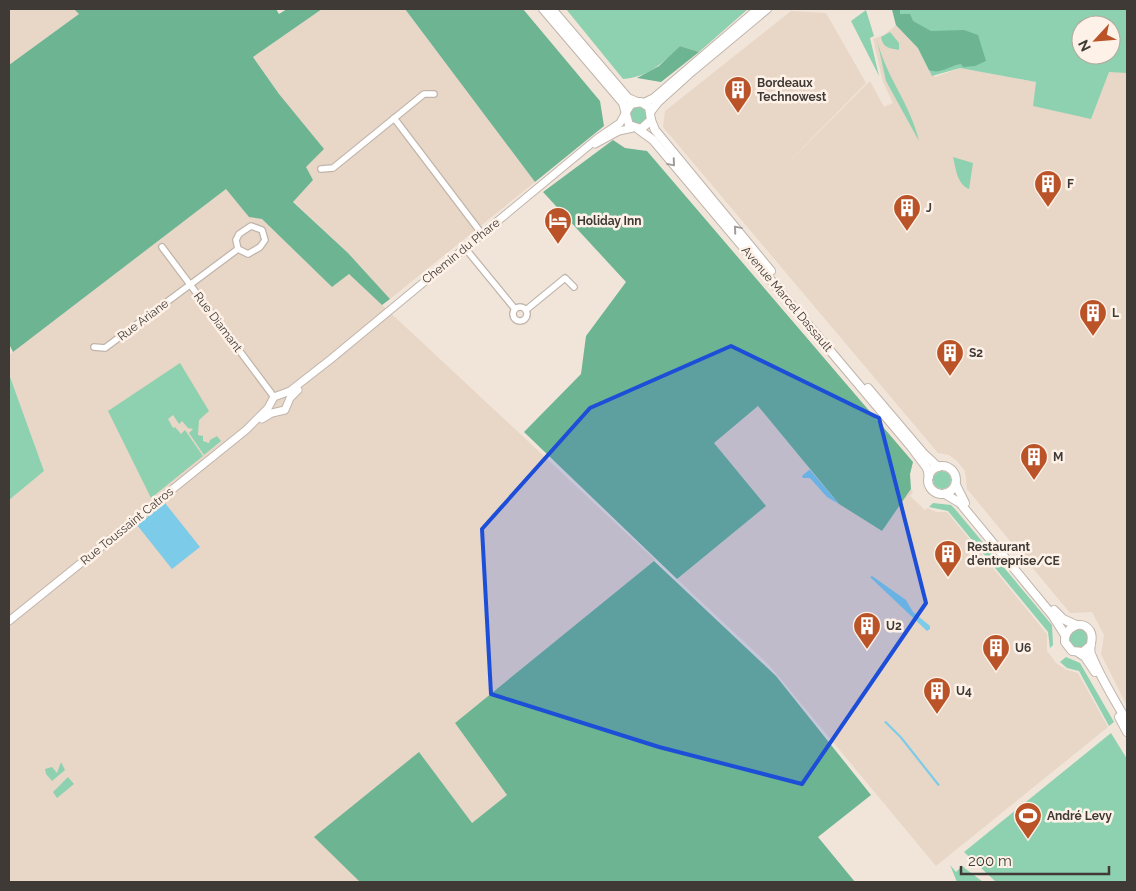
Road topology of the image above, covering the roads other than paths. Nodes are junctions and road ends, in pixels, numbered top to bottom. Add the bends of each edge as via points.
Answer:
1 (543, 9) edge
2 (552, 9) edge
3 (758, 9) edge
4 (767, 9) edge
5 (434, 94) dead end
6 (640, 103) junction
7 (651, 111) junction
8 (626, 112) junction
9 (394, 118) junction
10 (651, 120) junction
11 (636, 128) junction
12 (593, 145) junction
13 (321, 169) dead end
14 (482, 234) junction
15 (162, 247) dead end
16 (465, 248) junction
17 (238, 249) junction
18 (190, 285) junction
19 (574, 287) dead end
20 (515, 309) junction
21 (526, 310) junction
22 (94, 347) dead end
23 (331, 359) junction
24 (282, 395) junction
25 (274, 396) junction
26 (288, 403) junction
27 (270, 404) junction
28 (277, 412) junction
29 (246, 430) junction
30 (938, 467) junction
31 (929, 476) junction
32 (956, 485) junction
33 (945, 494) junction
34 (9, 621) edge
35 (1076, 625) junction
36 (1065, 635) junction
37 (1091, 644) junction
38 (1079, 652) junction
39 (1127, 722) edge
40 (1127, 732) edge

1 - 8 main road via 623,103
2 - 6 main road via 628,98
3 - 6 main road via 654,98
4 - 7 main road via 689,74
5 - 9 street via 424,94
6 - 7 main road
6 - 8 main road via 631,104
7 - 10 main road
8 - 11 main road via 626,121
8 - 12 street, Chemin du Phare via 620,123
9 - 13 street via 333,168
9 - 14 street
10 - 11 main road via 647,126
30 -> 10 main road, Avenue Marcel Dassault via 764,263 655,130
11 - 12 street, Chemin du Phare via 623,130
11 -> 31 main road, Avenue Marcel Dassault via 652,140 815,331 912,448
12 - 14 street, Chemin du Phare
14 - 16 street, Chemin du Phare
15 - 18 street, Rue Diamant
16 - 20 street
16 - 23 street, Chemin du Phare
17 - 17 street via 237,237 246,228 256,226 262,230 265,240 260,247 248,254
17 - 18 street, Rue Ariane
18 - 22 street, Rue Ariane via 105,348
18 - 25 street, Rue Diamant
19 - 21 street via 565,278
20 - 21 street via 521,307
20 - 21 street via 514,318 520,321 526,317
23 - 24 street, Chemin du Phare
23 - 26 street, Chemin du Phare via 293,394
24 - 25 street
24 - 26 street
25 - 27 street
26 - 28 street via 285,410
27 - 28 street
27 - 29 street, Rue Toussaint Catros
28 - 29 street, Rue Toussaint Catros
29 - 34 street, Rue Toussaint Catros
30 - 31 main road
30 - 32 main road via 946,466 952,470
31 - 33 main road via 933,491
32 - 33 main road
32 - 35 main road via 964,501 1058,615
33 - 36 main road via 960,503
35 - 36 main road
35 - 37 main road via 1089,630
36 - 38 main road via 1066,646
37 - 38 main road
37 - 39 main road via 1091,653
38 - 40 main road via 1090,663

